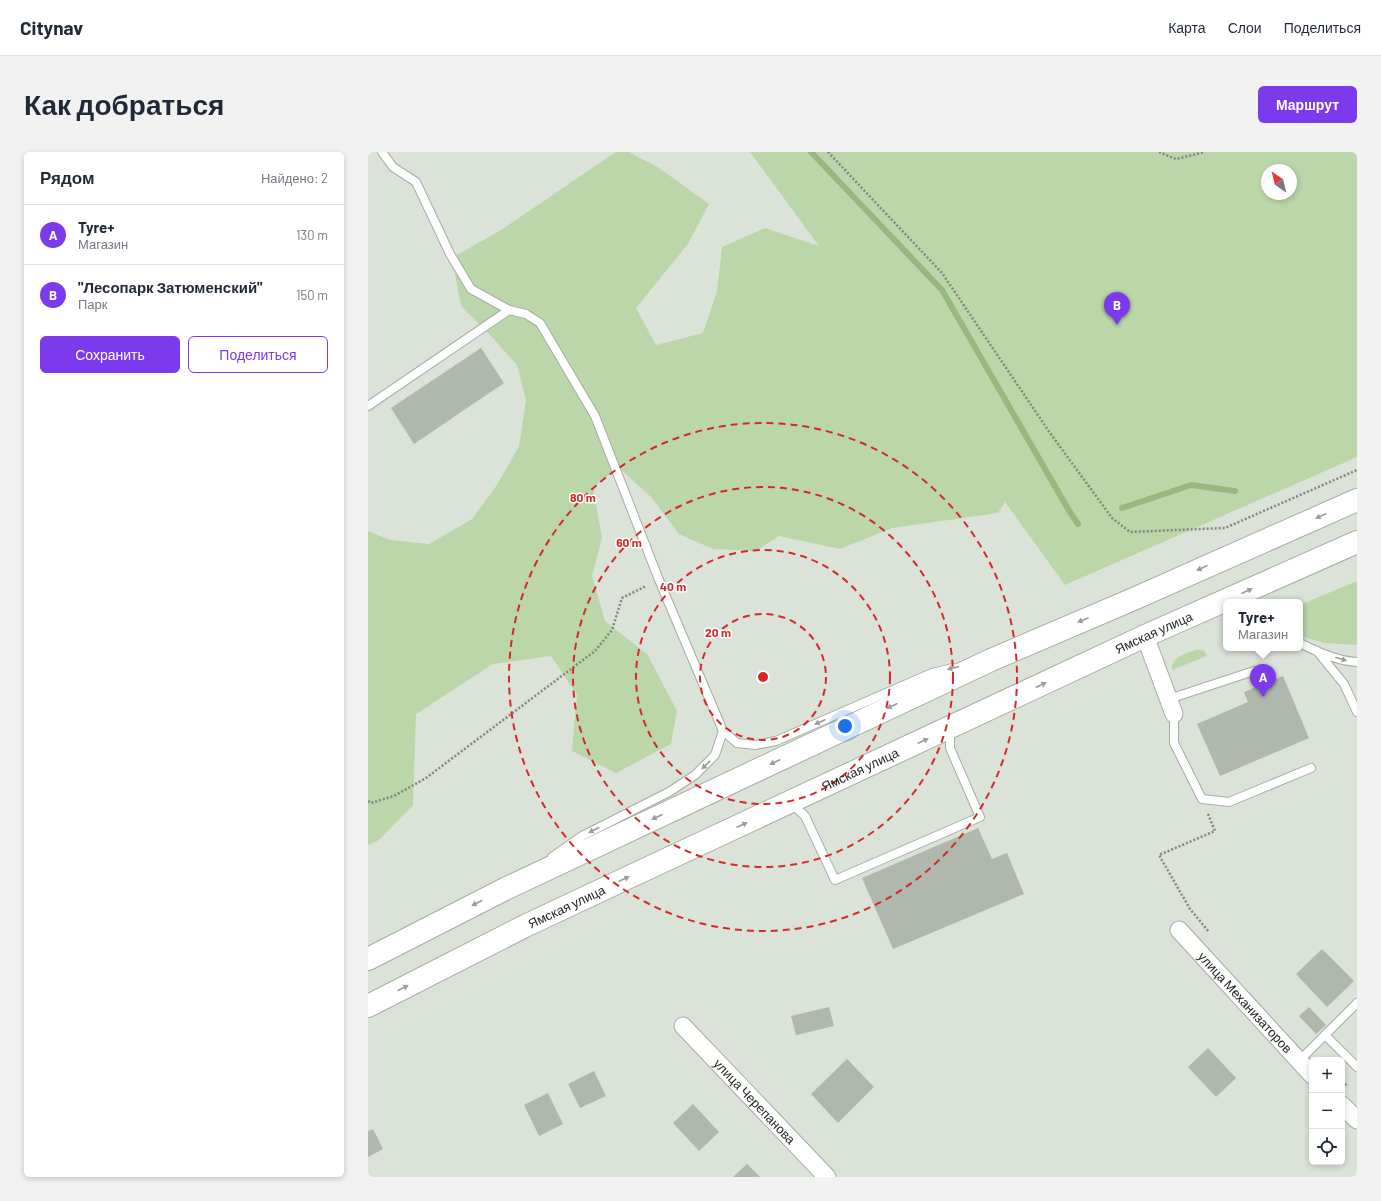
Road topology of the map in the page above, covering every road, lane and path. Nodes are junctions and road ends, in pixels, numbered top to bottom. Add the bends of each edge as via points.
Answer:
1 (382, 152) edge
2 (828, 152) edge
3 (1159, 152) edge
4 (1205, 152) edge
5 (509, 310) junction
6 (368, 406) edge
7 (1357, 470) edge
8 (1357, 500) edge
9 (1357, 542) edge
10 (659, 580) junction
11 (1234, 599) edge
12 (1223, 604) edge
13 (1145, 636) junction
14 (1303, 644) edge
15 (1317, 651) junction
16 (991, 660) junction
17 (1357, 662) edge
18 (1254, 671) dead end
19 (1172, 706) junction
20 (1357, 712) edge
21 (950, 728) junction
22 (723, 731) junction
23 (1311, 768) dead end
24 (1202, 799) junction
25 (368, 801) edge
26 (790, 803) junction
27 (505, 889) junction
28 (1179, 930) dead end
29 (1210, 932) dead end
30 (368, 959) edge
31 (1357, 1003) edge
32 (368, 1006) edge
33 (682, 1026) dead end
34 (1325, 1034) junction
35 (1298, 1061) junction
36 (1357, 1067) edge
37 (1309, 1071) edge
38 (1345, 1108) edge
39 (1357, 1120) edge
40 (828, 1177) edge

1 - 5 lane via 394,167 416,182 450,254 471,289
2 - 7 path via 942,273 1050,433 1112,518 1130,532 1225,528
3 - 4 path via 1176,159
5 - 6 lane
5 - 10 lane via 526,314 540,324 595,416
8 -> 16 main road
11 -> 9 main road, Ямская улица
10 - 22 lane
10 - 25 path via 622,598 612,630 595,650 554,682 426,778 394,796 371,803
13 -> 12 main road, Ямская улица
13 - 19 street
21 -> 13 main road, Ямская улица
14 - 15 lane
15 -> 17 lane via 1349,662
15 - 20 lane via 1344,684
16 -> 22 lane via 932,673 776,741 755,745 737,743
16 -> 27 main road
18 - 19 lane
19 - 24 lane via 1174,744
26 -> 21 main road, Ямская улица
21 - 26 lane via 950,748 980,817 835,880 805,816
22 -> 27 lane via 715,755 695,775 669,792 582,836
23 - 24 lane via 1229,802
24 - 29 path via 1215,831 1159,855 1190,909
32 -> 26 main road, Ямская улица via 532,923
27 -> 30 main road
28 - 35 street, улица Механизаторов
31 - 34 lane
33 - 40 street, улица Черепанова
34 - 35 lane
34 - 36 lane
35 - 37 street, улица Механизаторов
38 - 39 street

